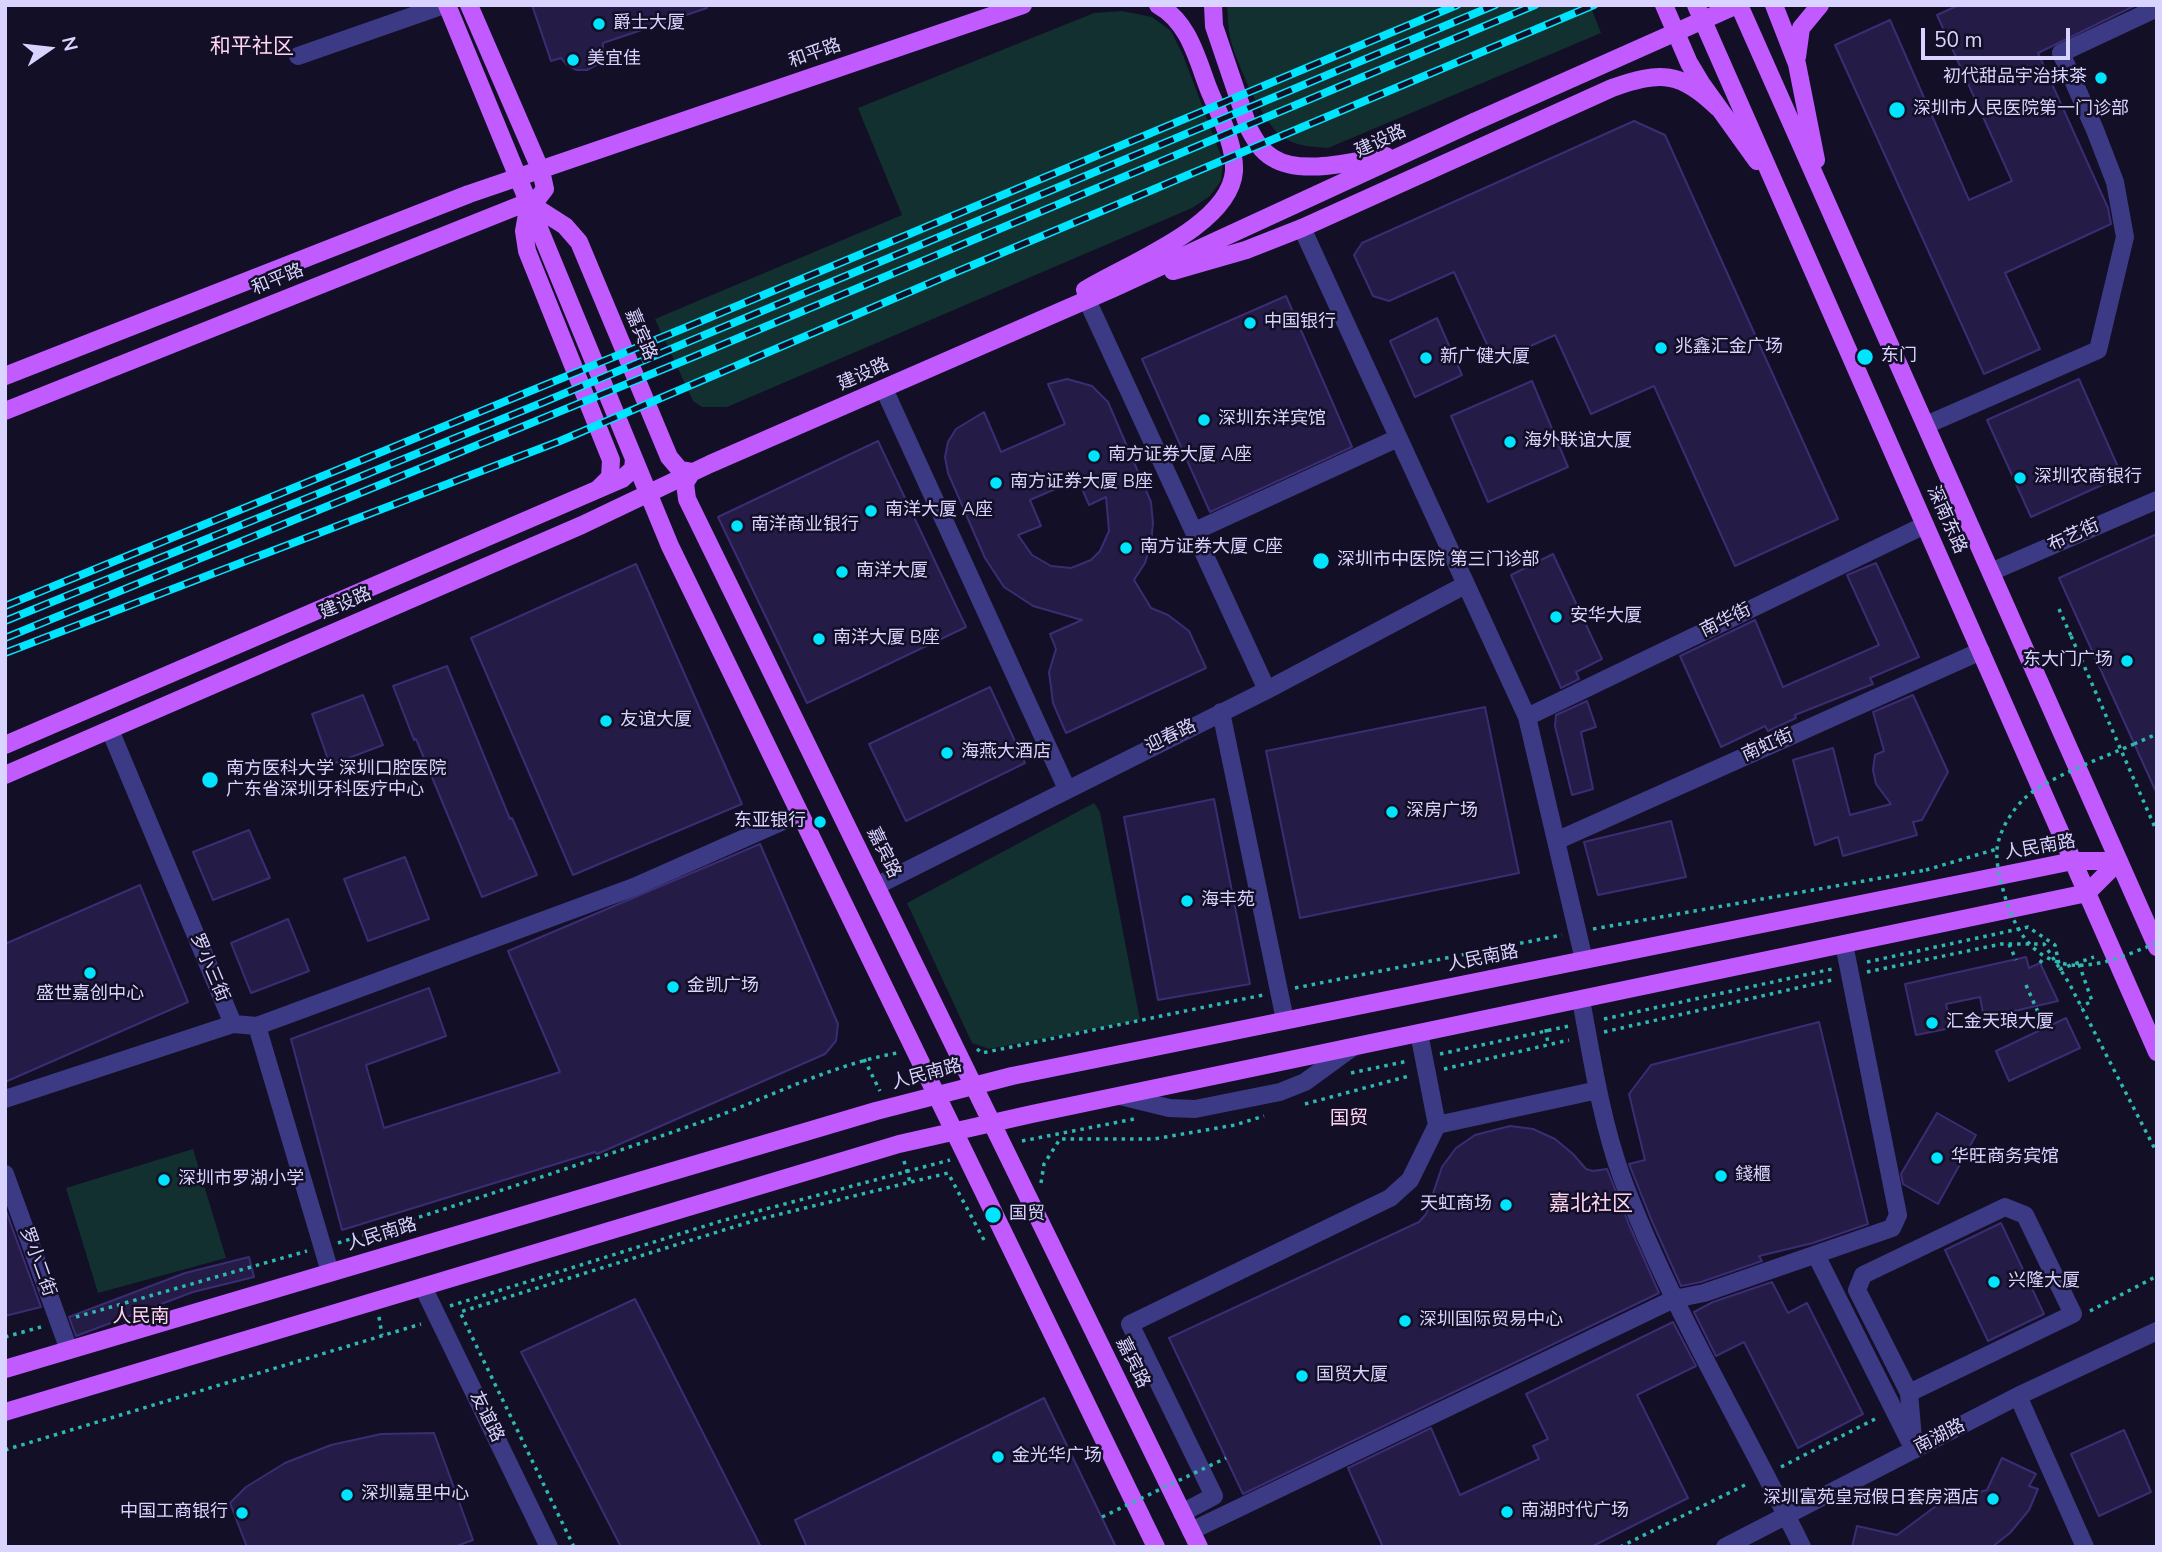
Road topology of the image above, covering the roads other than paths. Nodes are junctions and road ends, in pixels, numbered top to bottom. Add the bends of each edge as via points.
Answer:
1 (446, 5) edge
2 (469, 5) edge
3 (1158, 5) edge
4 (1213, 5) edge
5 (1664, 5) edge
6 (1696, 5) edge
7 (1738, 5) edge
8 (1774, 5) edge
9 (1820, 5) edge
10 (1018, 6) edge
11 (2157, 8) edge
12 (298, 56) dead end
13 (1797, 64) junction
14 (1718, 108) junction
15 (1409, 153) junction
16 (541, 171) junction
17 (518, 177) junction
18 (1821, 188) junction
19 (1777, 190) junction
20 (529, 204) junction
21 (1302, 228) junction
22 (1114, 288) junction
23 (1087, 300) junction
24 (1049, 317) junction
25 (5, 376) edge
26 (884, 389) junction
27 (5, 411) edge
28 (1926, 425) junction
29 (1398, 438) junction
30 (634, 460) junction
31 (692, 472) junction
32 (597, 490) junction
33 (647, 494) junction
34 (2157, 500) edge
35 (1925, 525) junction
36 (1195, 531) junction
37 (1991, 572) junction
38 (1465, 584) junction
39 (1981, 651) junction
40 (1267, 690) junction
41 (1221, 712) junction
42 (1527, 717) junction
43 (110, 730) junction
44 (5, 746) edge
45 (5, 775) edge
46 (1067, 789) junction
47 (799, 814) junction
48 (1556, 841) junction
49 (2073, 861) junction
50 (2119, 861) junction
51 (876, 886) junction
52 (2087, 893) junction
53 (1844, 944) junction
54 (2157, 945) edge
55 (1584, 960) junction
56 (1581, 1000) junction
57 (1284, 1020) junction
58 (233, 1024) junction
59 (257, 1026) junction
60 (1419, 1033) junction
61 (1353, 1047) junction
62 (2157, 1052) edge
63 (974, 1085) junction
64 (1598, 1090) junction
65 (936, 1094) junction
66 (1120, 1096) junction
67 (5, 1098) edge
68 (992, 1123) junction
69 (1437, 1125) junction
70 (953, 1131) junction
71 (5, 1174) edge
72 (1816, 1255) junction
73 (330, 1272) junction
74 (423, 1287) junction
75 (1674, 1299) junction
76 (2157, 1331) edge
77 (69, 1350) junction
78 (5, 1369) edge
79 (1909, 1392) junction
80 (2018, 1396) junction
81 (5, 1412) edge
82 (1914, 1450) junction
83 (1189, 1509) junction
84 (1787, 1516) junction
85 (1195, 1539) edge
86 (549, 1547) edge
87 (1156, 1547) edge
88 (1725, 1547) edge
89 (1802, 1547) edge
90 (2085, 1547) edge

1 - 12 street
1 - 17 main road
2 - 16 main road
3 - 24 main road via 1182,26 1202,71 1231,148 1234,171 1230,187 1210,217 1088,288
4 - 15 main road via 1214,26 1249,129 1257,145 1273,159 1310,166
5 - 14 main road via 1689,63
6 - 19 main road, 深南东路
7 - 15 main road, 建设路, bridge
7 - 18 main road, 深南东路
8 - 13 main road
9 - 13 main road via 1801,28
10 - 16 main road, 和平路
11 - 28 street via 2061,53 2115,182 2125,237 2098,350
13 - 18 main road
14 - 19 main road
14 - 21 main road via 1685,81 1669,76 1636,79
15 - 22 main road, 建设路
16 - 17 main road, 和平路
16 - 20 main road via 545,189
17 - 20 main road
17 - 25 main road, 和平路
18 - 28 main road, 深南东路
19 - 35 main road, 深南东路
20 - 27 main road, 和平路
20 - 30 main road
20 - 31 main road, 嘉宾路 via 565,226 579,242 668,457 680,470
20 - 32 main road via 524,231 527,251 609,454 611,471
21 - 22 main road via 1245,250
21 - 29 street
22 - 23 main road, 建设路
23 - 24 main road, 建设路
23 - 36 street
24 - 26 main road, 建设路
26 - 31 main road, 建设路
26 - 46 street
28 - 37 main road, 深南东路
29 - 36 street
29 - 38 street
30 - 32 main road, 建设路 via 629,475
30 - 33 main road
31 - 33 main road, 建设路
31 - 51 main road, 嘉宾路 via 685,483 687,499
32 - 44 main road, 建设路
33 - 43 main road, 建设路
33 - 47 main road
34 - 37 street, 布艺街
35 - 39 main road, 深南东路
35 - 42 street, 南华街
36 - 40 street
37 - 50 main road, 深南东路
38 - 40 street, 迎春路
38 - 42 street
39 - 48 street, 南虹街
39 - 49 main road, 深南东路
40 - 41 street, 迎春路
41 - 46 street, 迎春路
41 - 57 street
42 - 48 street
43 - 45 main road, 建设路
43 - 58 street, 罗小三街
46 - 51 street, 迎春路
47 - 59 street via 634,887
47 - 65 main road
48 - 55 street
49 - 50 main road, 人民南路
49 - 52 main road, 深南东路
49 - 55 main road, 人民南路
50 - 52 main road
50 - 54 main road, 深南东路
51 - 63 main road, 嘉宾路
52 - 53 main road
52 - 62 main road, 深南东路
53 - 56 main road
53 - 72 street via 1898,1215 1886,1231
55 - 57 main road, 人民南路
56 - 60 main road
56 - 64 street
57 - 63 main road, 人民南路
58 - 59 street, 罗小三街
58 - 67 street
59 - 73 street
60 - 61 main road
60 - 69 street
61 - 66 main road
61 - 66 street via 1305,1082 1280,1092 1195,1109
63 - 65 main road, 人民南路
63 - 68 main road, 嘉宾路
64 - 69 street
64 - 75 street via 1622,1175
65 - 70 main road
65 - 73 main road, 人民南路
66 - 68 main road
68 - 70 main road
68 - 83 main road, 嘉宾路
69 - 83 street via 1410,1180 1390,1198 1130,1324 1214,1496
70 - 74 main road
70 - 87 main road
71 - 77 street, 罗小二街
72 - 75 street
72 - 82 street
73 - 77 main road, 人民南路
74 - 81 main road
74 - 86 street, 友谊路
75 - 84 street
75 - 85 street
76 - 80 street, 南湖路
77 - 78 main road, 人民南路
79 - 79 street via 1857,1290 1863,1275 2005,1207 2025,1215 2073,1314
79 - 82 street
80 - 82 street, 南湖路
80 - 90 street
82 - 84 street, 南湖路
83 - 85 main road, 嘉宾路
84 - 88 street, 南湖路
84 - 89 street

